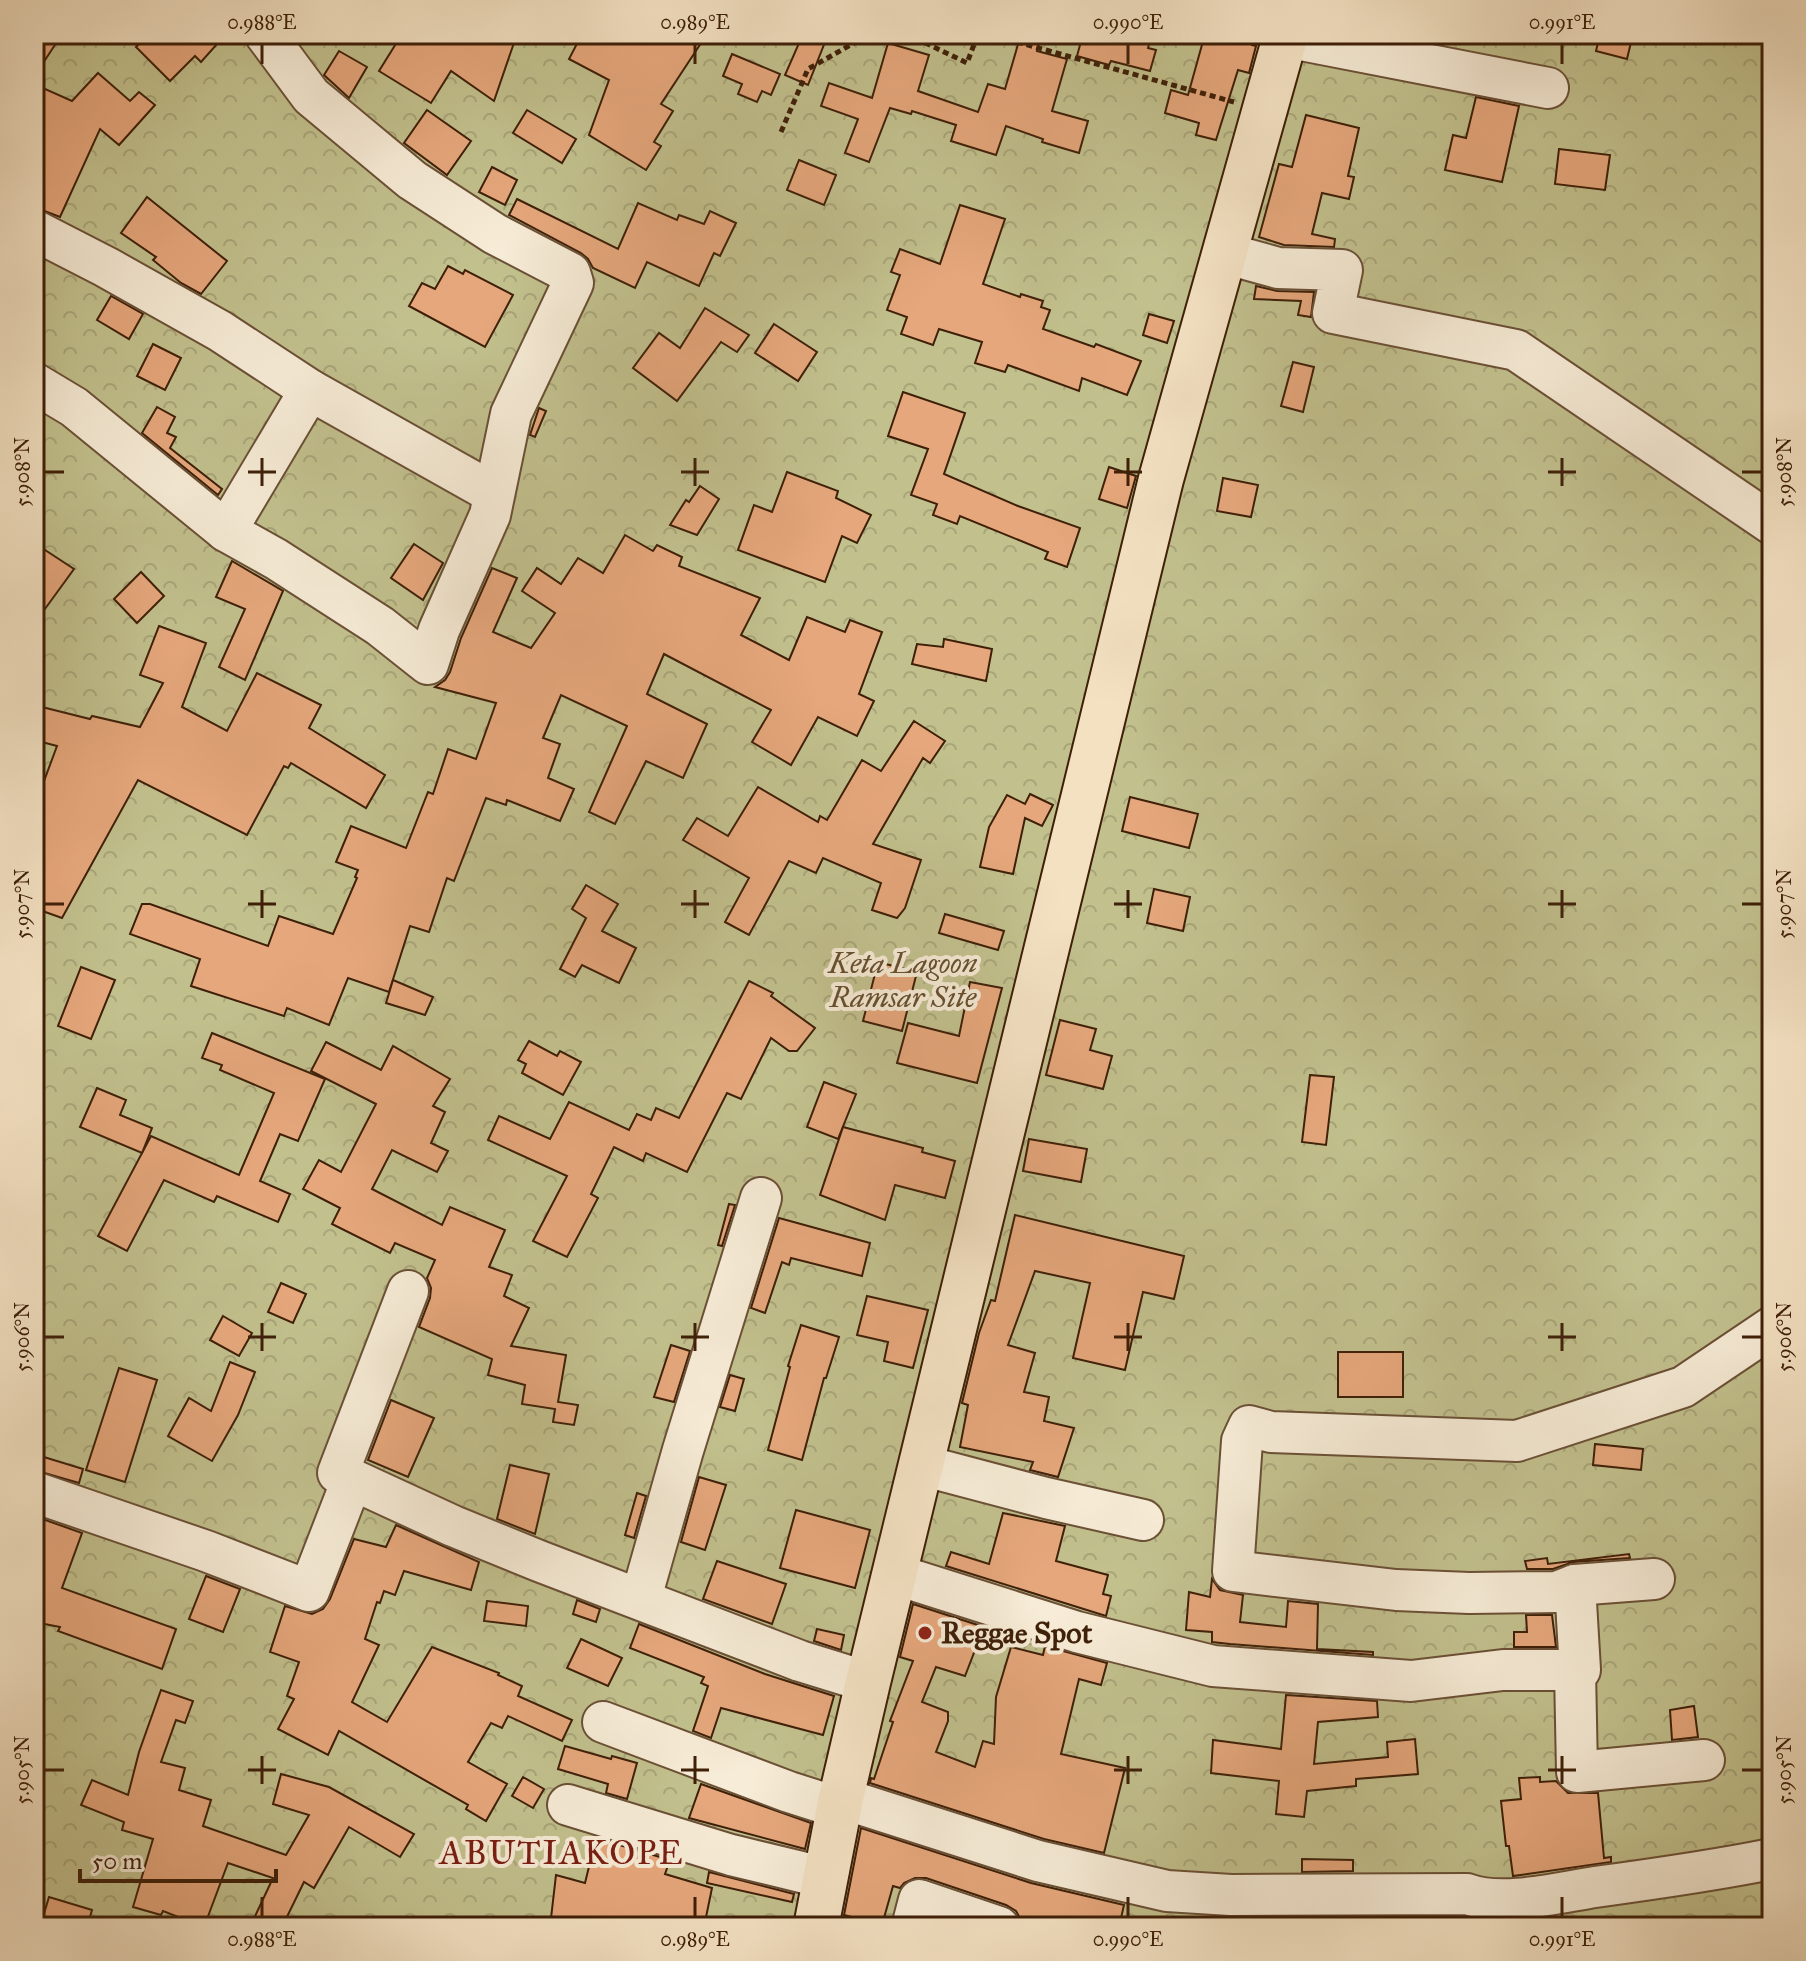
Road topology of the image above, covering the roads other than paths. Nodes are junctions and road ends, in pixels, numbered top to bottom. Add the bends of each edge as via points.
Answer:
1 (265, 34) edge
2 (1286, 35) edge
3 (1548, 88) dead end
4 (34, 230) edge
5 (1224, 253) junction
6 (34, 383) edge
7 (310, 390) junction
8 (493, 493) junction
9 (1772, 524) edge
10 (226, 531) junction
11 (761, 1198) dead end
12 (408, 1291) dead end
13 (1772, 1327) edge
14 (921, 1465) junction
15 (352, 1480) junction
16 (34, 1492) edge
17 (1143, 1520) dead end
18 (894, 1574) junction
19 (1654, 1579) dead end
20 (1575, 1585) junction
21 (641, 1598) junction
22 (1575, 1670) junction
23 (868, 1682) junction
24 (603, 1722) dead end
25 (1704, 1760) dead end
26 (840, 1803) junction
27 (568, 1805) dead end
28 (1771, 1859) edge
29 (826, 1878) junction
30 (816, 1927) edge
31 (912, 1927) edge
32 (999, 1927) edge

1 - 8 street via 311,96 412,180 495,234 570,273 573,283 511,414
2 - 3 street
2 - 5 main road
4 - 7 street via 220,331
5 - 9 street via 1278,268 1342,270 1333,313 1516,350
5 - 14 main road via 1161,479
6 - 10 street via 74,407
7 - 8 street
7 - 10 street
8 - 10 street via 490,515 428,664 380,626
11 - 21 street
12 - 15 street via 338,1473
13 - 20 street via 1683,1387 1517,1441 1271,1432 1249,1426 1242,1441 1233,1571 1454,1593 1557,1592
14 - 17 street
14 - 18 main road
15 - 16 street via 309,1591
15 - 21 street via 453,1526
18 - 22 street via 1077,1632 1213,1666 1411,1681 1503,1670
18 - 23 main road
19 - 20 street
20 - 22 street via 1580,1670
21 - 23 street
22 - 25 street via 1577,1772
23 - 26 main road
24 - 26 street via 789,1792
26 - 28 street via 1038,1861 1167,1891 1231,1895 1467,1894 1483,1900
26 - 29 main road
27 - 29 street
29 - 30 main road
31 - 32 street via 919,1900

